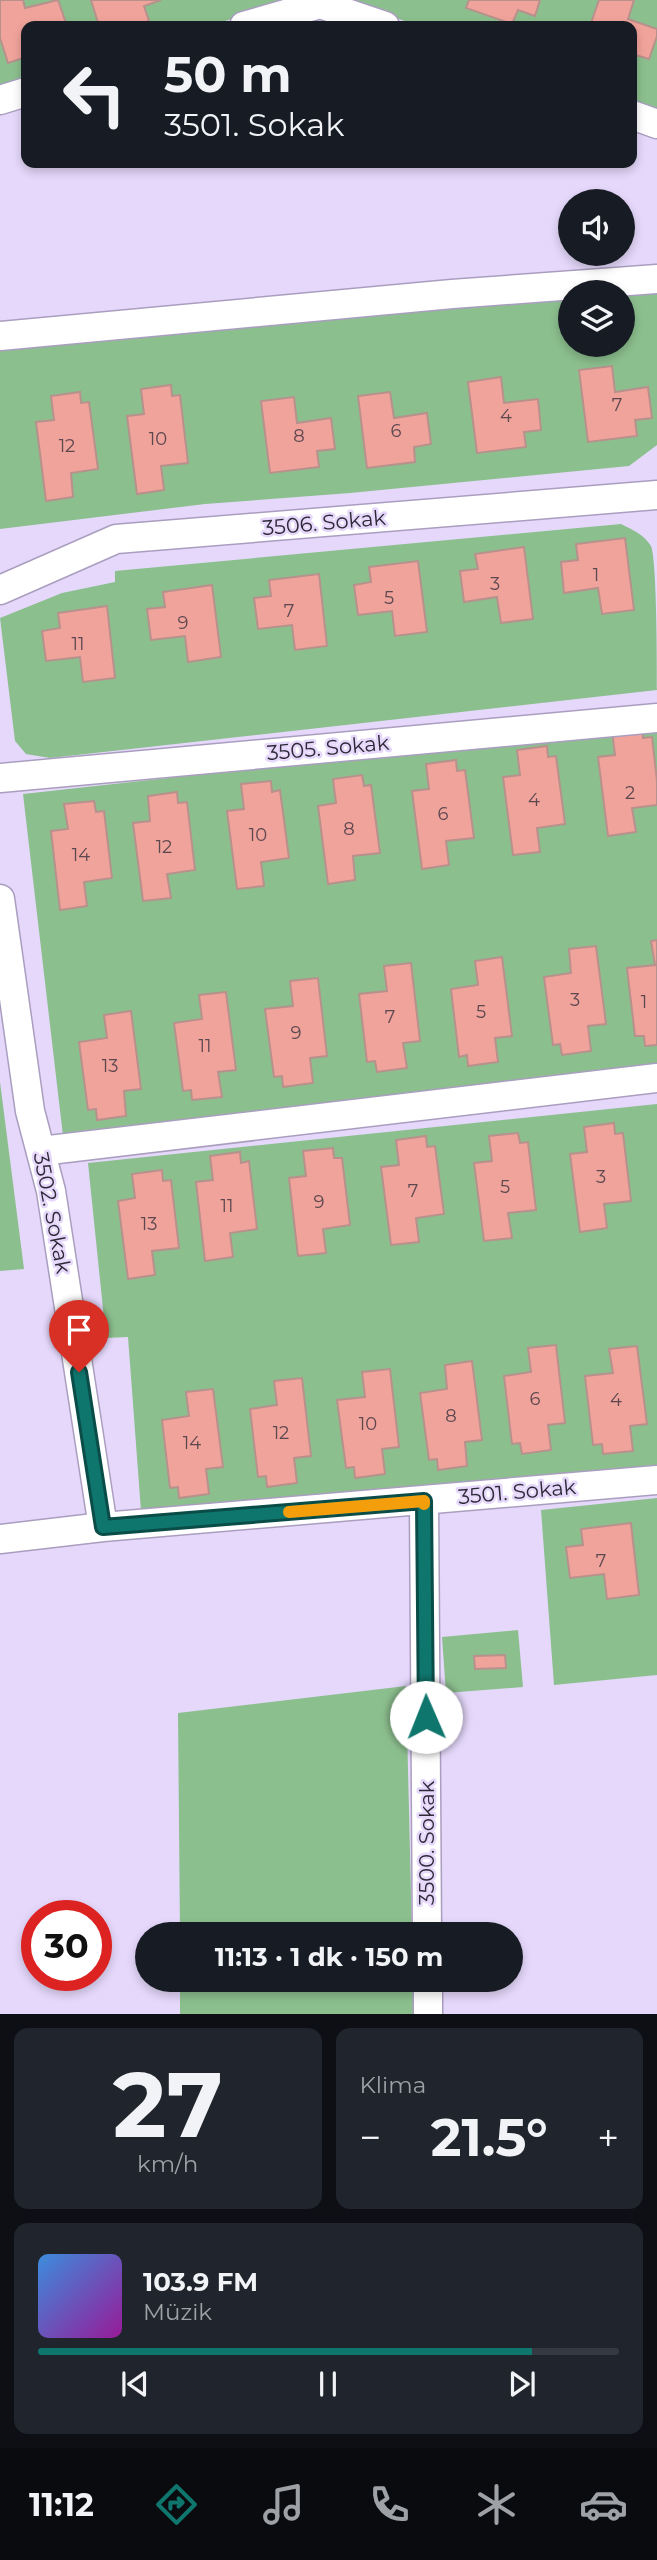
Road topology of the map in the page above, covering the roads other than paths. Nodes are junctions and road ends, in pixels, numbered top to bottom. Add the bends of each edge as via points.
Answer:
1 (262, 21) edge
2 (370, 21) edge
3 (21, 94) edge
4 (0, 100) edge
5 (637, 117) edge
6 (657, 124) edge
7 (657, 279) edge
8 (0, 336) edge
9 (657, 495) edge
10 (0, 590) edge
11 (657, 718) edge
12 (0, 778) edge
13 (0, 899) edge
14 (657, 1078) edge
15 (41, 1151) junction
16 (657, 1480) edge
17 (424, 1501) junction
18 (103, 1527) junction
19 (0, 1539) edge
20 (427, 1922) edge
21 (428, 1992) edge
22 (428, 2014) edge

1 - 2 street via 320,5
3 - 4 street
5 - 6 street
7 - 8 street
9 - 10 street, 3506. Sokak via 116,540
11 - 12 street, 3505. Sokak
13 - 15 street, 3502. Sokak via 30,1111
14 - 15 street
15 - 18 street, 3502. Sokak
16 - 17 street, 3501. Sokak
17 - 18 street, 3501. Sokak
17 - 20 street, 3500. Sokak
18 - 19 street, 3501. Sokak
21 - 22 street

